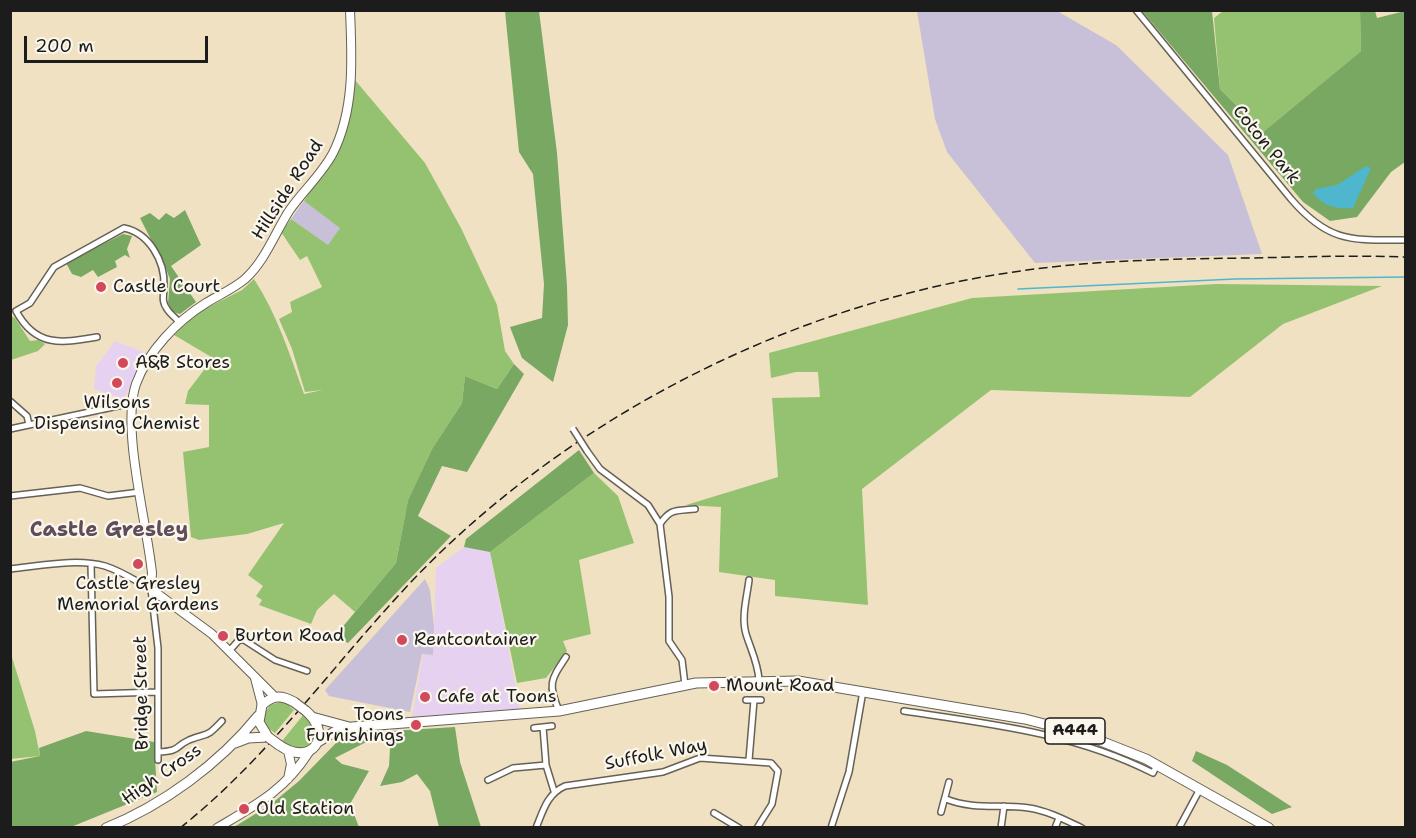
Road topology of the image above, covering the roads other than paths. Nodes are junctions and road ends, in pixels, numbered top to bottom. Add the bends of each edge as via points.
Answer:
1 (350, 10) edge
2 (1136, 10) edge
3 (1406, 240) edge
4 (13, 311) edge
5 (180, 323) junction
6 (97, 337) dead end
7 (10, 401) edge
8 (132, 403) junction
9 (29, 425) junction
10 (10, 429) edge
11 (573, 429) dead end
12 (140, 492) junction
13 (10, 496) edge
14 (695, 509) dead end
15 (660, 524) junction
16 (91, 564) junction
17 (10, 569) edge
18 (749, 580) dead end
19 (152, 589) junction
20 (230, 650) junction
21 (566, 657) dead end
22 (307, 671) dead end
23 (254, 676) junction
24 (759, 680) junction
25 (685, 684) junction
26 (863, 691) junction
27 (158, 692) junction
28 (275, 697) junction
29 (746, 700) dead end
30 (754, 700) junction
31 (762, 700) dead end
32 (262, 705) junction
33 (559, 711) junction
34 (904, 711) dead end
35 (994, 713) junction
36 (309, 714) junction
37 (258, 716) junction
38 (222, 721) dead end
39 (992, 724) junction
40 (552, 726) dead end
41 (352, 727) junction
42 (543, 727) junction
43 (534, 728) dead end
44 (268, 736) junction
45 (318, 742) junction
46 (233, 744) junction
47 (288, 751) junction
48 (158, 752) junction
49 (309, 752) junction
50 (158, 760) dead end
51 (749, 760) junction
52 (546, 765) junction
53 (1157, 765) junction
54 (488, 780) dead end
55 (288, 781) junction
56 (949, 782) dead end
57 (1200, 789) junction
58 (554, 791) junction
59 (946, 799) junction
60 (1004, 806) junction
61 (940, 812) dead end
62 (714, 813) dead end
63 (1059, 818) junction
64 (106, 828) edge
65 (217, 828) edge
66 (536, 828) edge
67 (739, 828) edge
68 (757, 828) edge
69 (831, 828) edge
70 (1000, 828) edge
71 (1055, 828) edge
72 (1082, 828) edge
73 (1179, 828) edge
74 (1269, 828) edge

1 - 5 street, Hillside Road via 352,74 333,154 246,278
2 - 3 street, Coton Park via 1317,226 1348,237
4 - 5 street via 30,303 54,267 124,228 136,230 158,257 163,276 162,297 166,309
4 - 6 street via 28,329 59,343
5 - 8 street, Hillside Road via 146,362
7 - 9 street via 27,416
8 - 9 street
8 - 12 street
9 - 10 street
11 - 15 street, bridge via 600,469 648,505
12 - 13 street via 105,496 80,488
12 - 19 street
14 - 15 street via 670,511
15 - 25 street via 669,597 669,641 682,660
16 - 17 street
16 - 19 street via 114,570
16 - 27 street via 94,694
18 - 24 street via 744,619
19 - 20 street
19 - 27 street, Bridge Street
20 - 22 street via 244,640 275,660
20 - 23 street
21 - 33 street via 552,678 550,690
23 - 28 street
23 - 32 street
24 - 25 highway, A444
24 - 26 highway, A444 via 798,681
25 - 33 highway, A444
26 - 35 highway, A444
26 - 69 street via 849,772
27 - 48 street, Bridge Street
28 - 32 highway
28 - 36 highway, A444, bridge via 285,697
29 - 30 street
30 - 31 street
30 - 51 street
32 - 37 highway
33 - 41 highway, A444
34 - 39 street
35 - 39 street
35 - 53 highway, A444 via 1083,734
36 - 41 highway, A444
36 - 45 highway via 319,733
37 - 44 highway via 260,727
37 - 46 highway, High Cross
38 - 48 street via 208,736 189,740 177,750
39 - 53 street via 1072,740 1153,773
40 - 42 street
41 - 45 highway, A444
42 - 43 street
42 - 52 street
44 - 46 highway, High Cross
44 - 47 highway, bridge
45 - 49 highway, A444
46 - 64 highway, High Cross via 174,791 131,818
47 - 49 highway
47 - 55 street
48 - 50 street, Bridge Street
49 - 55 street
51 - 58 street, Suffolk Way via 700,758 663,772 578,782
51 - 68 street, Suffolk Way via 771,764 778,771 772,804
52 - 54 street via 513,768
52 - 58 street
53 - 57 highway, A444
55 - 65 street
56 - 59 street
57 - 73 street
57 - 74 highway, A444
58 - 66 street
59 - 60 street via 969,807
59 - 61 street
60 - 63 street via 1046,811
60 - 70 street
62 - 67 street
63 - 71 street
63 - 72 street

